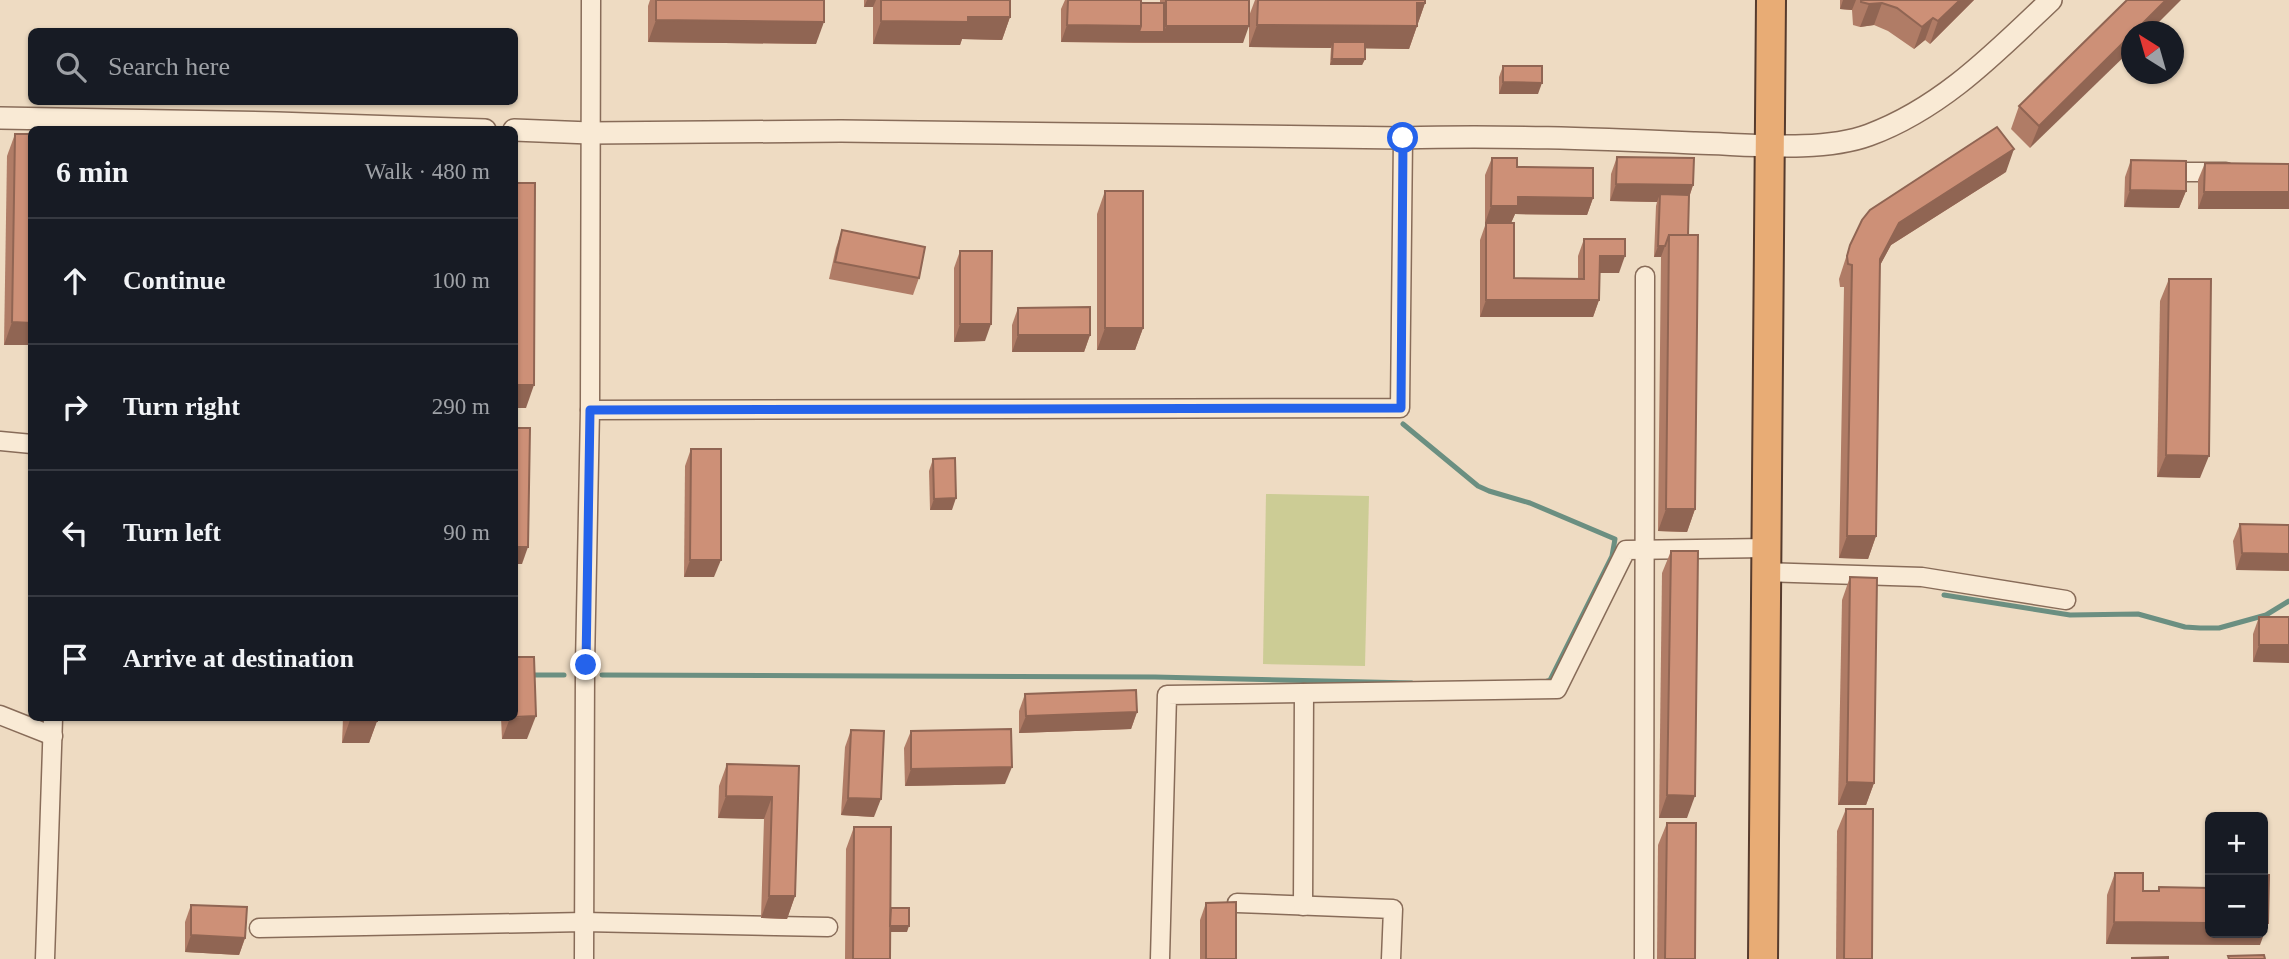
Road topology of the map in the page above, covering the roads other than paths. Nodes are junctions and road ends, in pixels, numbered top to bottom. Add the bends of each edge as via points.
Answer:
1 (591, 0) edge
2 (1771, 0) edge
3 (2051, 0) edge
4 (0, 118) edge
5 (374, 126) edge
6 (518, 130) edge
7 (590, 133) junction
8 (1403, 138) junction
9 (1770, 145) junction
10 (2156, 172) edge
11 (2249, 172) edge
12 (1645, 275) dead end
13 (590, 410) junction
14 (0, 441) edge
15 (28, 444) edge
16 (1644, 550) junction
17 (1765, 560) junction
18 (2066, 600) dead end
19 (1304, 693) junction
20 (0, 715) edge
21 (53, 727) edge
22 (1237, 903) edge
23 (1303, 906) junction
24 (584, 922) junction
25 (828, 927) dead end
26 (259, 928) dead end
27 (45, 959) edge
28 (584, 959) edge
29 (1160, 959) edge
30 (1391, 959) edge
31 (1644, 959) edge
32 (1763, 959) edge

1 - 7 street
2 - 9 highway
3 - 9 street via 1960,84 1897,122 1829,145
4 - 5 street
6 - 7 street
7 - 8 street via 841,131
7 - 13 street
8 - 9 street via 1483,136
8 - 13 street via 1401,408
9 - 17 highway
10 - 11 street
12 - 16 street
13 - 24 street
14 - 15 street
16 - 17 street
16 - 19 street via 1626,550 1557,689
16 - 31 street
17 - 18 street via 1922,577
17 - 32 highway
19 - 23 street
19 - 29 street via 1167,695
20 - 21 street
21 - 27 street
22 - 23 street
23 - 30 street via 1393,909
24 - 25 street
24 - 26 street
24 - 28 street

